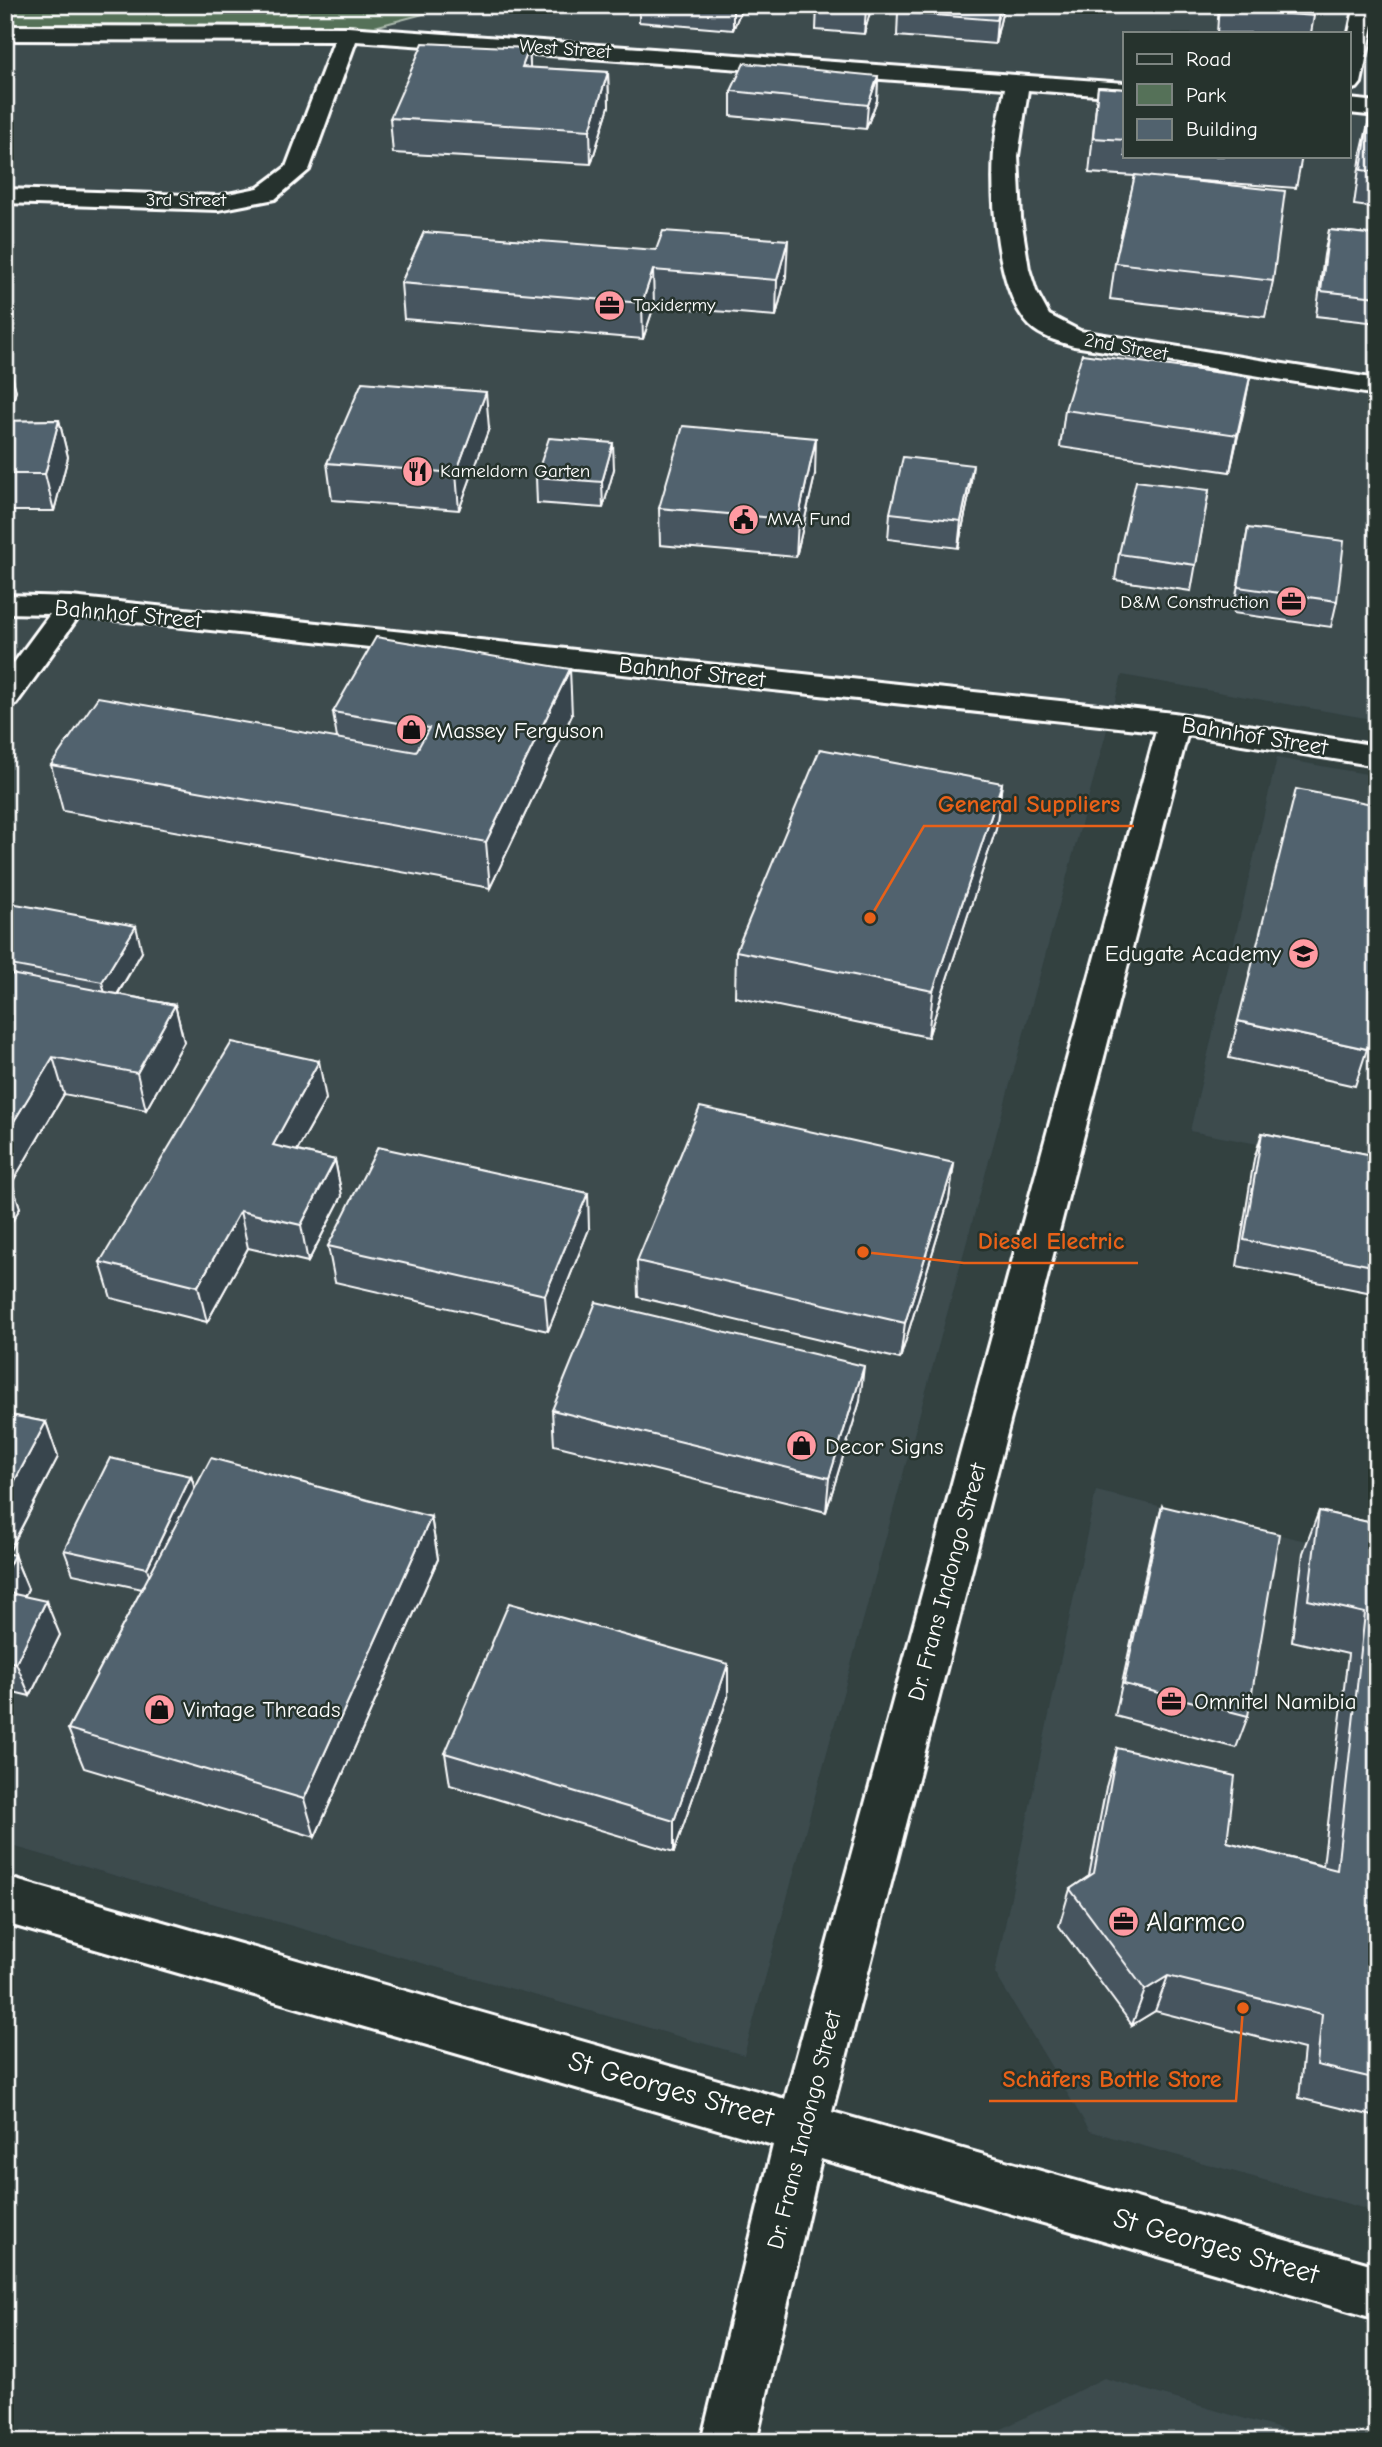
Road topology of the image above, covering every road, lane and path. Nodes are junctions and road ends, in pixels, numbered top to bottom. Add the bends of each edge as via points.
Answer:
1 (1366, 5) edge
2 (5, 33) edge
3 (348, 34) junction
4 (1350, 78) edge
5 (1018, 82) junction
6 (1123, 90) edge
7 (1350, 106) edge
8 (1377, 109) edge
9 (5, 197) edge
10 (1377, 387) edge
11 (5, 604) edge
12 (71, 606) junction
13 (5, 697) edge
14 (1174, 723) junction
15 (1377, 756) edge
16 (5, 1900) edge
17 (803, 2127) junction
18 (1377, 2293) edge
19 (727, 2442) edge

1 - 4 street
2 - 3 street, West Street
3 - 5 street, West Street
3 - 9 street, 3rd Street via 297,170 266,194 218,203
5 - 6 street, West Street
5 - 10 street, 2nd Street via 1006,155 1009,216 1026,303 1040,321 1074,338
7 - 8 street
11 - 12 street, Bahnhof Street
12 - 13 street
12 - 14 street, Bahnhof Street
14 - 15 street, Bahnhof Street
14 - 17 street, Dr. Frans Indongo Street
16 - 17 street, St Georges Street
17 - 18 street, St Georges Street
17 - 19 street, Dr. Frans Indongo Street

